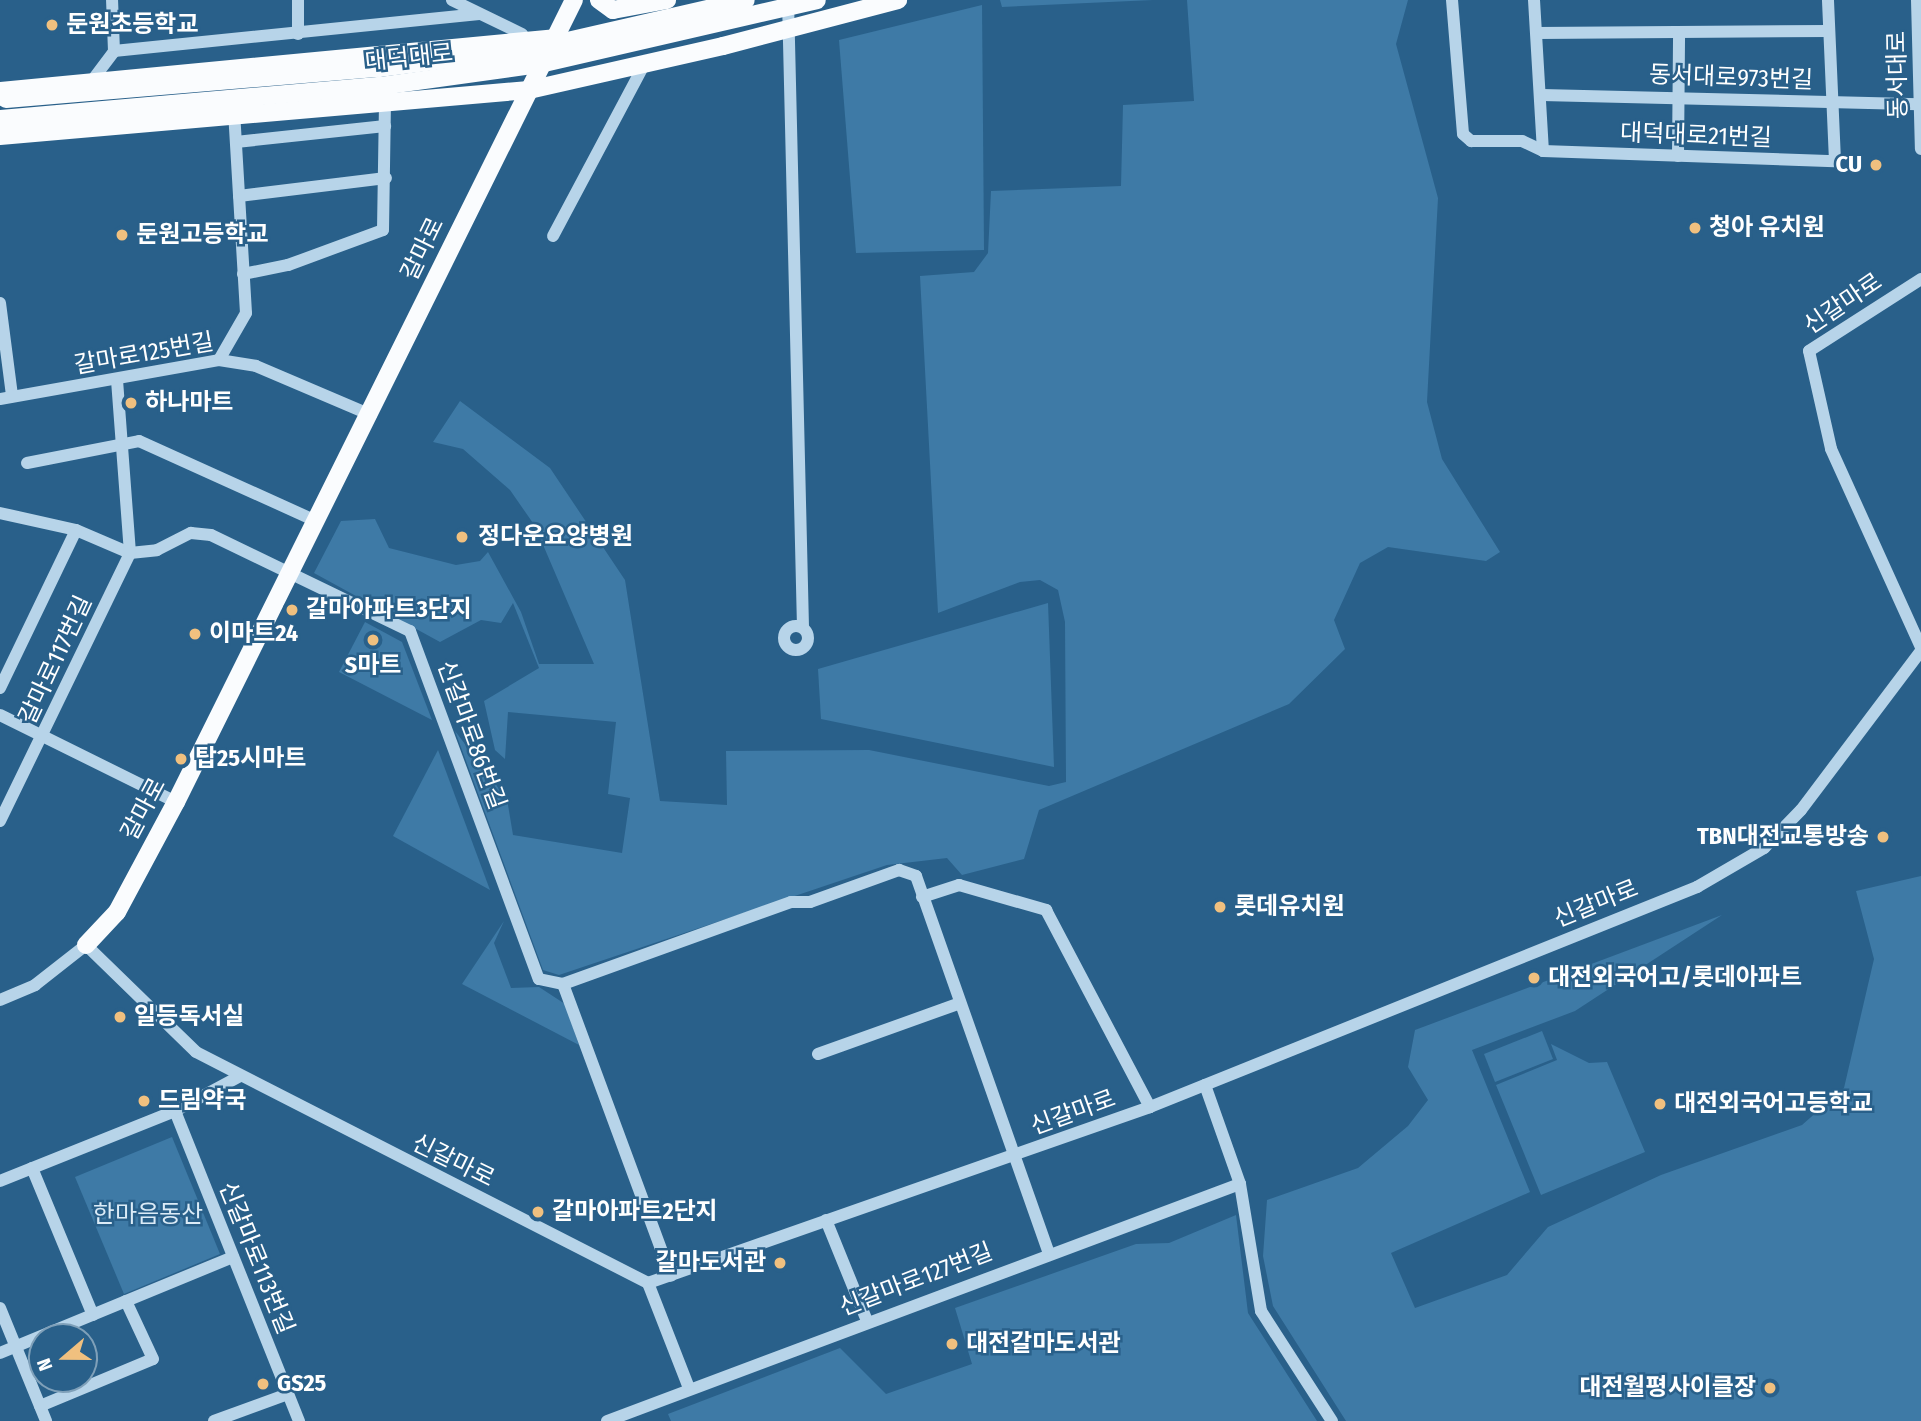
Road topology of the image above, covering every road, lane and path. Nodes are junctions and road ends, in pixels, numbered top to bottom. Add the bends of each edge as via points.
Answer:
1 (112, 0) edge
2 (298, 0) edge
3 (452, 0) edge
4 (575, 0) edge
5 (599, 0) edge
6 (667, 0) edge
7 (746, 0) edge
8 (789, 0) edge
9 (817, 0) edge
10 (898, 0) edge
11 (1452, 0) edge
12 (1534, 0) edge
13 (1828, 0) edge
14 (1917, 0) edge
15 (479, 14) junction
16 (1829, 31) junction
17 (1679, 32) junction
18 (1537, 33) junction
19 (298, 34) junction
20 (522, 34) dead end
21 (557, 38) junction
22 (114, 51) junction
23 (645, 65) junction
24 (94, 78) junction
25 (529, 90) junction
26 (0, 91) edge
27 (1542, 95) junction
28 (1679, 96) junction
29 (0, 99) edge
30 (1838, 103) junction
31 (385, 104) junction
32 (1919, 104) junction
33 (130, 107) junction
34 (234, 113) junction
35 (0, 119) edge
36 (385, 126) junction
37 (84, 129) junction
38 (0, 136) edge
39 (236, 142) junction
40 (1921, 149) edge
41 (1543, 151) junction
42 (1678, 156) junction
43 (386, 178) junction
44 (239, 196) junction
45 (553, 236) dead end
46 (243, 274) junction
47 (1921, 279) edge
48 (0, 303) edge
49 (3, 354) edge
50 (219, 360) junction
51 (117, 382) junction
52 (6, 398) edge
53 (371, 415) junction
54 (124, 441) junction
55 (27, 463) dead end
56 (0, 513) edge
57 (318, 522) junction
58 (76, 530) junction
59 (130, 553) junction
60 (290, 574) junction
61 (803, 628) dead end
62 (1921, 649) edge
63 (0, 688) edge
64 (0, 716) edge
65 (43, 737) junction
66 (176, 802) junction
67 (0, 821) edge
68 (922, 897) junction
69 (86, 945) junction
70 (563, 984) junction
71 (0, 1000) edge
72 (958, 1004) junction
73 (818, 1054) dead end
74 (240, 1076) junction
75 (1205, 1085) junction
76 (1150, 1107) junction
77 (175, 1111) junction
78 (1010, 1158) junction
79 (33, 1168) junction
80 (0, 1181) edge
81 (1240, 1184) junction
82 (826, 1220) junction
83 (1049, 1253) junction
84 (233, 1257) junction
85 (671, 1276) junction
86 (648, 1283) junction
87 (126, 1301) junction
88 (0, 1308) edge
89 (93, 1315) junction
90 (867, 1321) junction
91 (16, 1347) junction
92 (0, 1353) edge
93 (689, 1388) junction
94 (288, 1394) junction
95 (40, 1406) junction
96 (46, 1421) edge
97 (214, 1421) edge
98 (299, 1421) edge
99 (607, 1421) edge
100 (1332, 1421) edge

1 - 22 street
2 - 19 street
3 - 15 street
4 - 21 main road, 갈마로
5 - 6 main road via 613,10
7 - 29 main road, 대덕대로, bridge via 537,48 379,68
8 - 61 street
9 - 33 main road, 대덕대로, bridge via 540,64 381,86
10 - 23 main road, bridge
11 - 41 street, 대덕대로21번길 via 1462,134 1471,141 1522,141
12 - 18 street
13 - 16 street, 대덕대로21번길
14 - 32 street, 동서대로
15 - 19 street
15 - 20 street
16 - 17 street
16 - 30 street, 대덕대로21번길
17 - 18 street
17 - 28 street
18 - 27 street
19 - 22 street
21 - 24 main road
21 - 25 main road, 갈마로
22 - 24 street
23 - 25 main road
23 - 45 street
24 - 26 main road
25 - 31 main road
25 - 53 main road, 갈마로
27 - 28 street, 동서대로973번길
27 - 41 street
28 - 30 street, 동서대로973번길
28 - 42 street
30 - 32 street, 동서대로973번길
30 - 42 street, 대덕대로21번길 via 1835,161
31 - 34 main road
31 - 36 street, 대덕대로
32 - 40 street, 동서대로
33 - 35 main road, 대덕대로
33 - 37 main road
34 - 37 main road
34 - 39 street
36 - 39 street
36 - 43 street, 대덕대로
37 - 38 main road
39 - 44 street
41 - 42 street, 대덕대로21번길
43 - 44 street
43 - 46 street, 대덕대로 via 383,230 288,265
44 - 46 street
46 - 50 street via 246,313
47 - 62 street, 신갈마로 via 1809,351 1831,449
48 - 49 street
49 - 52 street
50 - 51 street, 갈마로125번길
50 - 53 street, 갈마로125번길 via 256,366
51 - 52 street, 갈마로125번길
51 - 54 street, 갈마로117번길
53 - 57 main road, 갈마로
54 - 55 street
54 - 57 street via 160,446
54 - 59 street, 갈마로117번길
56 - 58 street
57 - 60 main road, 갈마로
58 - 59 street
58 - 63 street
59 - 60 street via 158,550 191,533 211,535
59 - 65 street, 갈마로117번길
60 - 66 main road, 갈마로
60 - 70 street, 신갈마로86번길 via 410,631 539,979
62 - 75 street, 신갈마로 via 1815,794 1764,848 1697,887
64 - 65 street
65 - 66 street
65 - 67 street, 갈마로117번길
66 - 69 main road, 갈마로 via 117,912
68 - 70 street, 신갈마로 via 916,876 899,870
68 - 72 street, 신갈마로
68 - 76 street, 신갈마로 via 959,885 1046,909
69 - 71 street, 갈마로 via 35,985
69 - 74 street, 신갈마로 via 167,1028
70 - 85 street
72 - 73 street
72 - 78 street, 신갈마로
74 - 77 street
74 - 86 street, 신갈마로
75 - 76 street, 신갈마로
75 - 81 street
76 - 78 street, 신갈마로
77 - 79 street
77 - 84 street, 신갈마로113번길
78 - 82 street, 신갈마로
78 - 83 street, 신갈마로
79 - 80 street
79 - 89 street
81 - 83 street, 신갈마로127번길
81 - 100 street via 1261,1311
82 - 85 street, 신갈마로
82 - 90 street
83 - 90 street, 신갈마로127번길
84 - 87 street
84 - 94 street, 신갈마로113번길
85 - 86 street, 신갈마로
86 - 93 street
87 - 89 street
87 - 95 street via 153,1359
88 - 91 street
89 - 91 street
90 - 93 street, 신갈마로127번길
91 - 92 street
91 - 95 street
93 - 99 street, 신갈마로127번길
94 - 97 street
94 - 98 street, 신갈마로113번길
95 - 96 street

